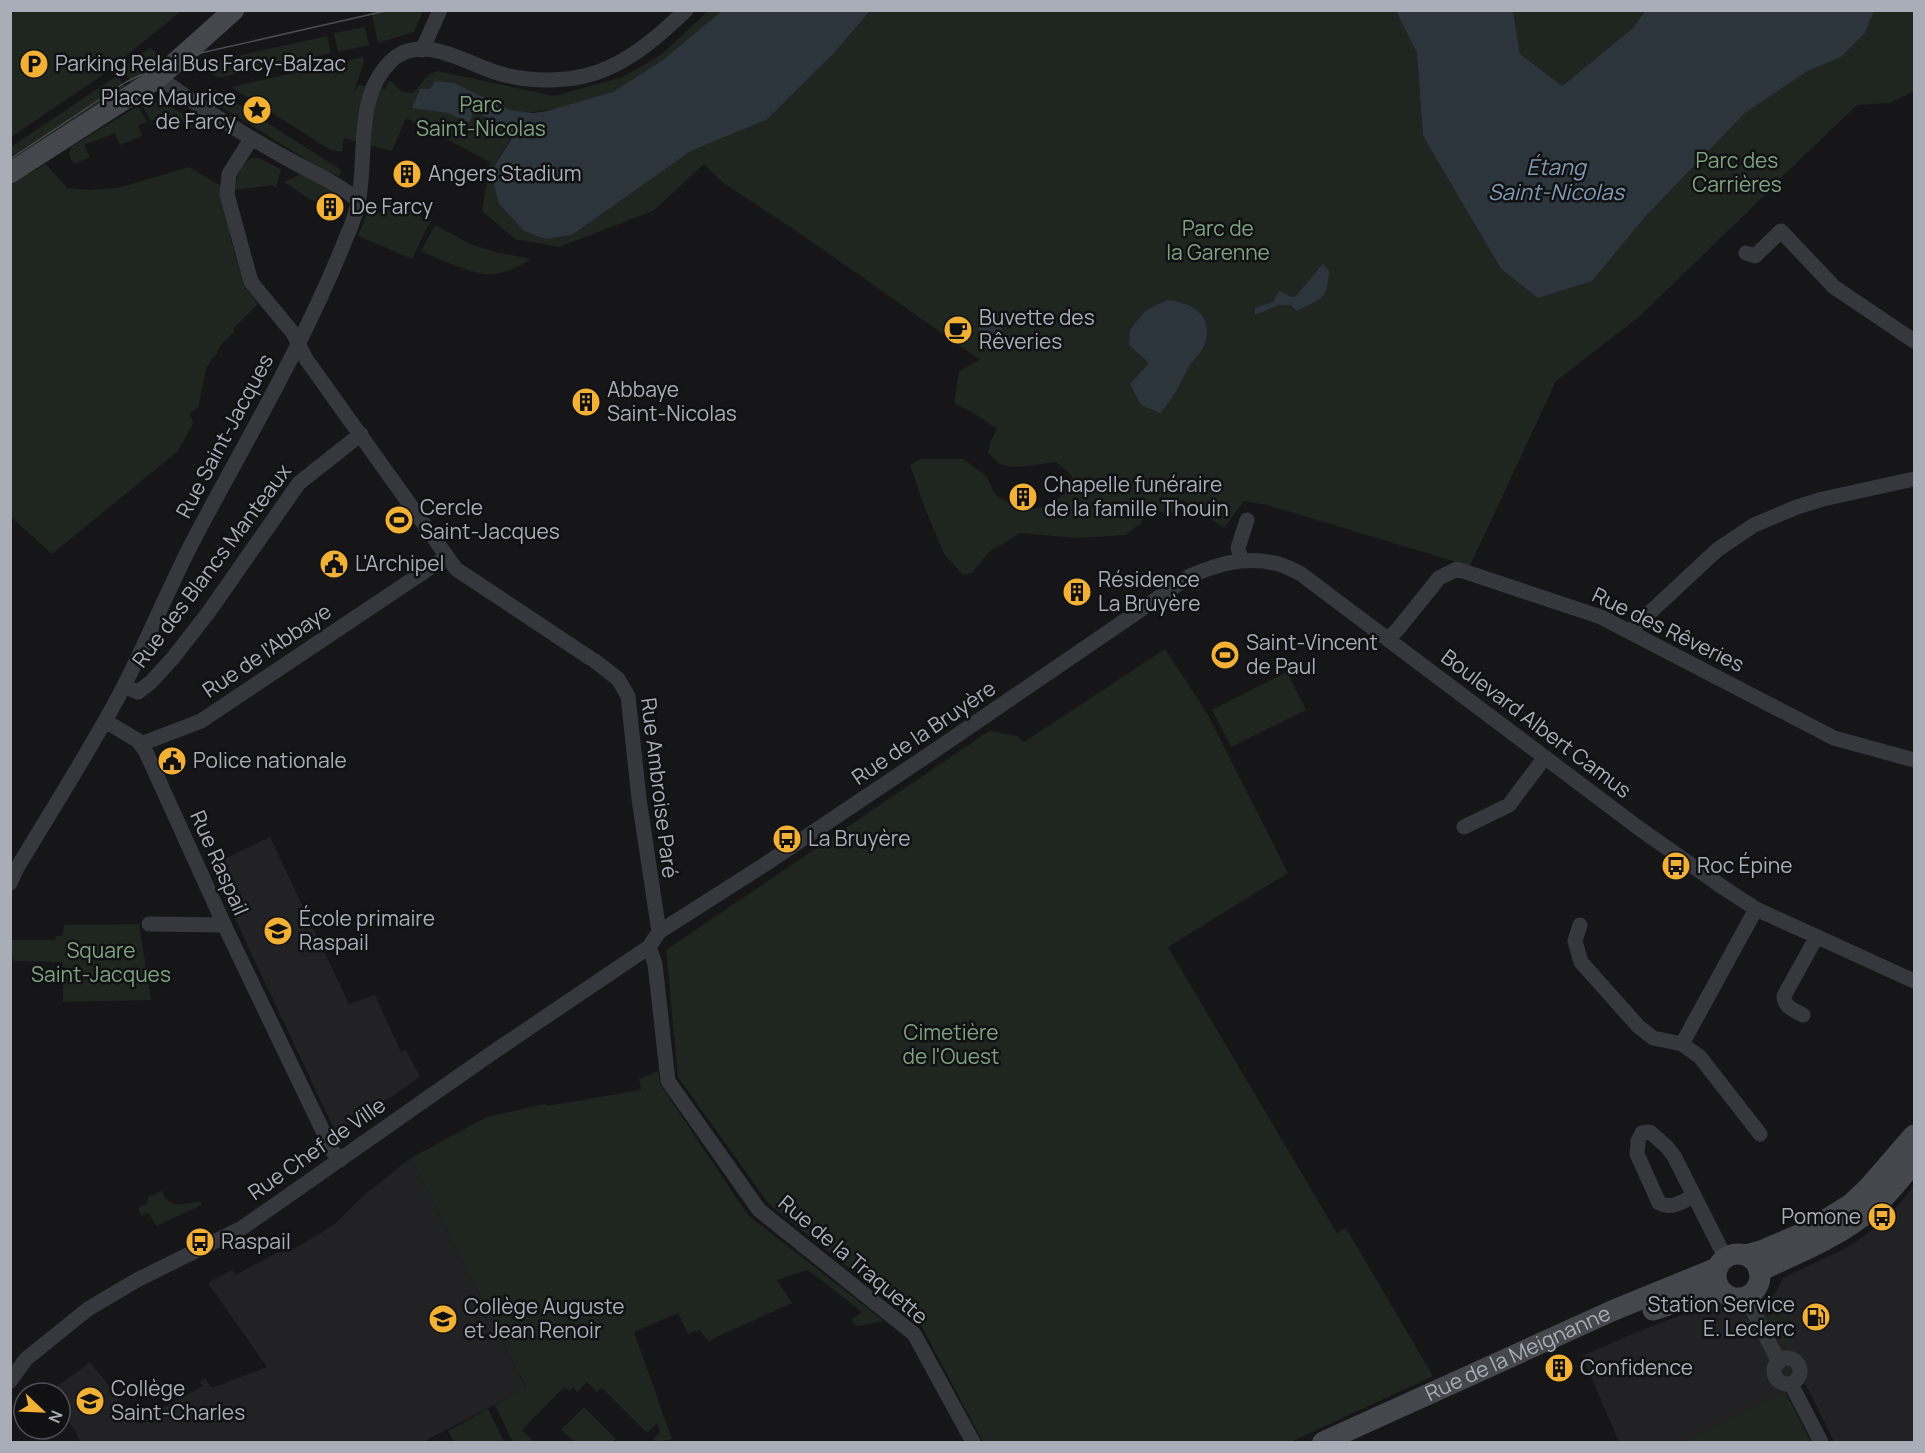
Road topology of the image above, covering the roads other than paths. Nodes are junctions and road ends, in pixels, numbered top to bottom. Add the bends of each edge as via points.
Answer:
1 (234, 10) edge
2 (686, 10) edge
3 (441, 13) edge
4 (422, 50) junction
5 (159, 77) junction
6 (251, 139) junction
7 (10, 172) edge
8 (359, 201) junction
9 (1746, 253) dead end
10 (1914, 341) edge
11 (298, 344) junction
12 (361, 434) junction
13 (1914, 478) edge
14 (1247, 520) dead end
15 (446, 557) junction
16 (1234, 561) junction
17 (1632, 633) junction
18 (1388, 639) junction
19 (124, 686) junction
20 (105, 721) junction
21 (141, 744) junction
22 (1545, 757) junction
23 (1914, 760) edge
24 (1464, 827) dead end
25 (11, 883) edge
26 (1756, 909) junction
27 (149, 924) dead end
28 (224, 925) junction
29 (1580, 925) dead end
30 (659, 932) junction
31 (1816, 938) junction
32 (649, 947) junction
33 (1914, 981) edge
34 (1803, 1015) dead end
35 (1682, 1044) junction
36 (1760, 1134) dead end
37 (1914, 1135) edge
38 (340, 1160) junction
39 (1914, 1162) edge
40 (1694, 1196) junction
41 (1733, 1268) junction
42 (1746, 1297) junction
43 (10, 1381) edge
44 (973, 1443) edge
45 (1323, 1443) edge
46 (1357, 1443) edge
47 (1821, 1443) edge

1 - 5 main road
2 - 4 street via 621,63 568,79 537,81 502,75 453,54
3 - 4 street
4 - 8 street, Rue Saint-Jacques via 404,53 390,63 371,94 364,124
5 - 6 street
5 - 7 main road
6 - 8 street via 343,188
6 - 11 street, Rue Ambroise Paré via 229,174 227,194 251,282 294,333
8 - 11 street, Rue Saint-Jacques via 335,266
9 - 10 street via 1755,256 1781,231 1834,286
11 - 12 street, Rue Ambroise Paré
11 - 19 street, Rue Saint-Jacques via 172,582
12 - 15 street, Rue Ambroise Paré
12 - 19 street, Rue des Blancs Manteaux via 298,483 208,613 151,682 138,692
13 - 17 street via 1823,499 1754,525 1717,550
14 - 16 street
15 - 21 street, Rue de l'Abbaye via 201,721
15 - 30 street, Rue Ambroise Paré via 460,573 618,679 628,696
16 - 18 street, Boulevard Albert Camus via 1276,563 1301,574
16 - 30 street, Rue de la Bruyère via 1190,576 912,766
17 - 18 street, Rue des Rêveries via 1580,609 1457,569 1439,578
17 - 23 street, Rue des Rêveries via 1834,738
18 - 22 street, Boulevard Albert Camus
19 - 20 street, Rue Saint-Jacques
20 - 21 street
20 - 25 street, Rue Saint-Jacques
21 - 28 street, Rue Raspail
22 - 24 street via 1509,805
22 - 26 street, Boulevard Albert Camus
26 - 31 street, Boulevard Albert Camus
26 - 35 street
27 - 28 street
28 - 38 street, Rue Raspail
29 - 35 street via 1575,941 1581,962 1638,1026 1653,1038
30 - 32 street, Rue de la Bruyère
31 - 33 street, Boulevard Albert Camus
31 - 34 street via 1784,996 1788,1007
32 - 38 street, Rue Chef de Ville
32 - 44 street, Rue de la Traquette via 655,964 668,1081 759,1210 914,1334
35 - 36 street via 1700,1057
37 - 41 main road, Rue de la Meignanne via 1851,1204 1808,1231
38 - 43 street, Rue Chef de Ville via 242,1228 88,1309 23,1362
39 - 41 main road, Rue de la Meignanne via 1867,1212 1823,1242
40 - 40 street via 1673,1206 1659,1203 1637,1154 1641,1133 1650,1132 1667,1147
40 - 41 street
41 - 42 main road via 1731,1298
41 - 42 main road via 1758,1286
41 - 45 main road, Rue de la Meignanne via 1614,1310
41 - 46 main road, Rue de la Meignanne via 1672,1302 1574,1341
42 - 47 street via 1779,1362 1787,1359 1798,1364 1799,1374 1791,1384

